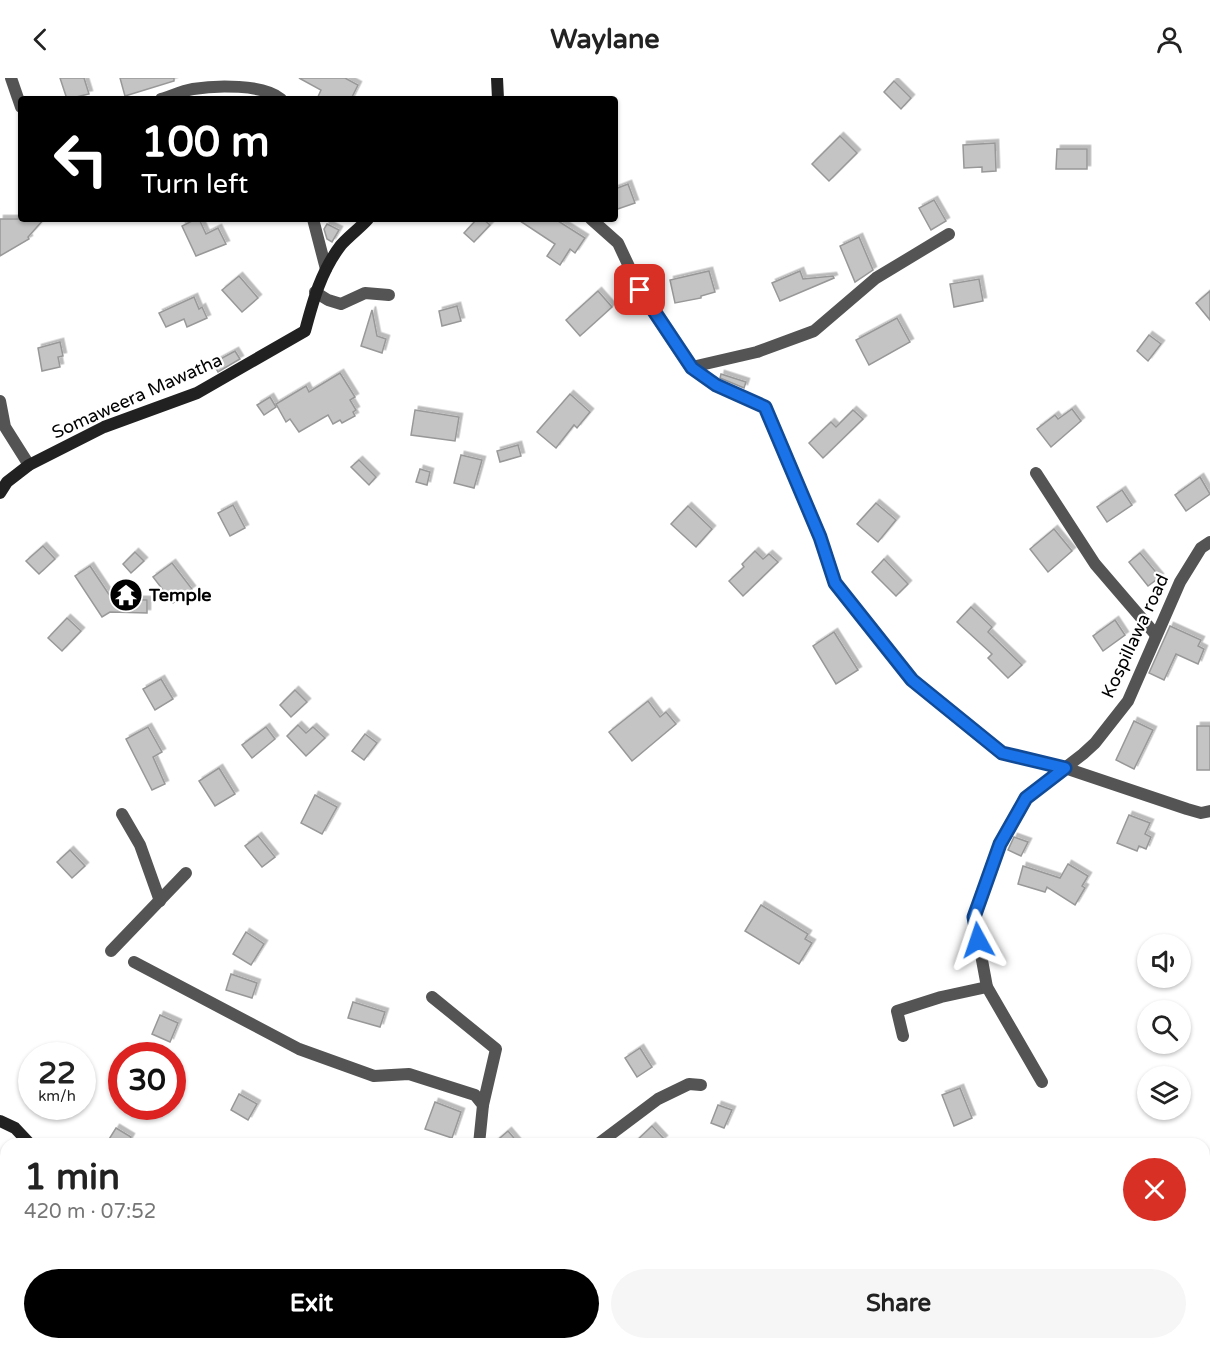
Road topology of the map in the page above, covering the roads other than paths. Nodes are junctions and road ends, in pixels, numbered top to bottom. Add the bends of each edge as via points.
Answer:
1 (11, 78) edge
2 (497, 78) edge
3 (170, 96) edge
4 (277, 96) edge
5 (498, 96) edge
6 (18, 98) edge
7 (314, 222) edge
8 (365, 222) edge
9 (594, 222) edge
10 (949, 234) dead end
11 (326, 269) junction
12 (315, 292) junction
13 (389, 295) dead end
14 (692, 368) junction
15 (0, 401) edge
16 (29, 465) junction
17 (1036, 473) dead end
18 (0, 493) edge
19 (1210, 542) edge
20 (1156, 635) junction
21 (1065, 768) junction
22 (1210, 812) edge
23 (122, 814) dead end
24 (186, 873) dead end
25 (160, 901) junction
26 (111, 951) dead end
27 (134, 962) dead end
28 (987, 987) junction
29 (432, 996) dead end
30 (903, 1036) dead end
31 (1042, 1082) dead end
32 (701, 1085) dead end
33 (483, 1105) junction
34 (0, 1121) edge
35 (24, 1138) edge
36 (480, 1138) edge
37 (607, 1138) edge

1 - 6 street
2 - 5 street
3 - 4 street via 213,87 259,89
7 - 11 street
8 - 11 street, Somaweera Mawatha via 341,245
9 - 14 street via 618,243 640,290
10 - 14 street via 876,278 814,331 757,352
11 - 12 street, Somaweera Mawatha
12 - 13 street via 341,304 365,293
12 - 16 street, Somaweera Mawatha via 305,332 197,393 104,427
14 - 21 street via 716,385 765,407 820,537 835,583 912,680 1002,753
15 - 16 street via 5,427
16 - 18 street, Somaweera Mawatha via 7,482
17 - 20 street via 1095,564
19 - 20 street, Kospillawa road via 1201,548 1180,582
20 - 21 street, Kospillawa road via 1128,701 1095,743
21 - 22 street via 1187,809
21 - 28 street, Kospillawa road via 1026,798 1000,844 974,917
23 - 25 street via 140,845
24 - 25 street
25 - 26 street
27 - 33 street via 299,1049 374,1076 409,1074 475,1095
28 - 30 street via 897,1011
28 - 31 street, Kospillawa road
29 - 33 street via 496,1049
32 - 37 street via 690,1084 658,1099
33 - 36 street
34 - 35 street

